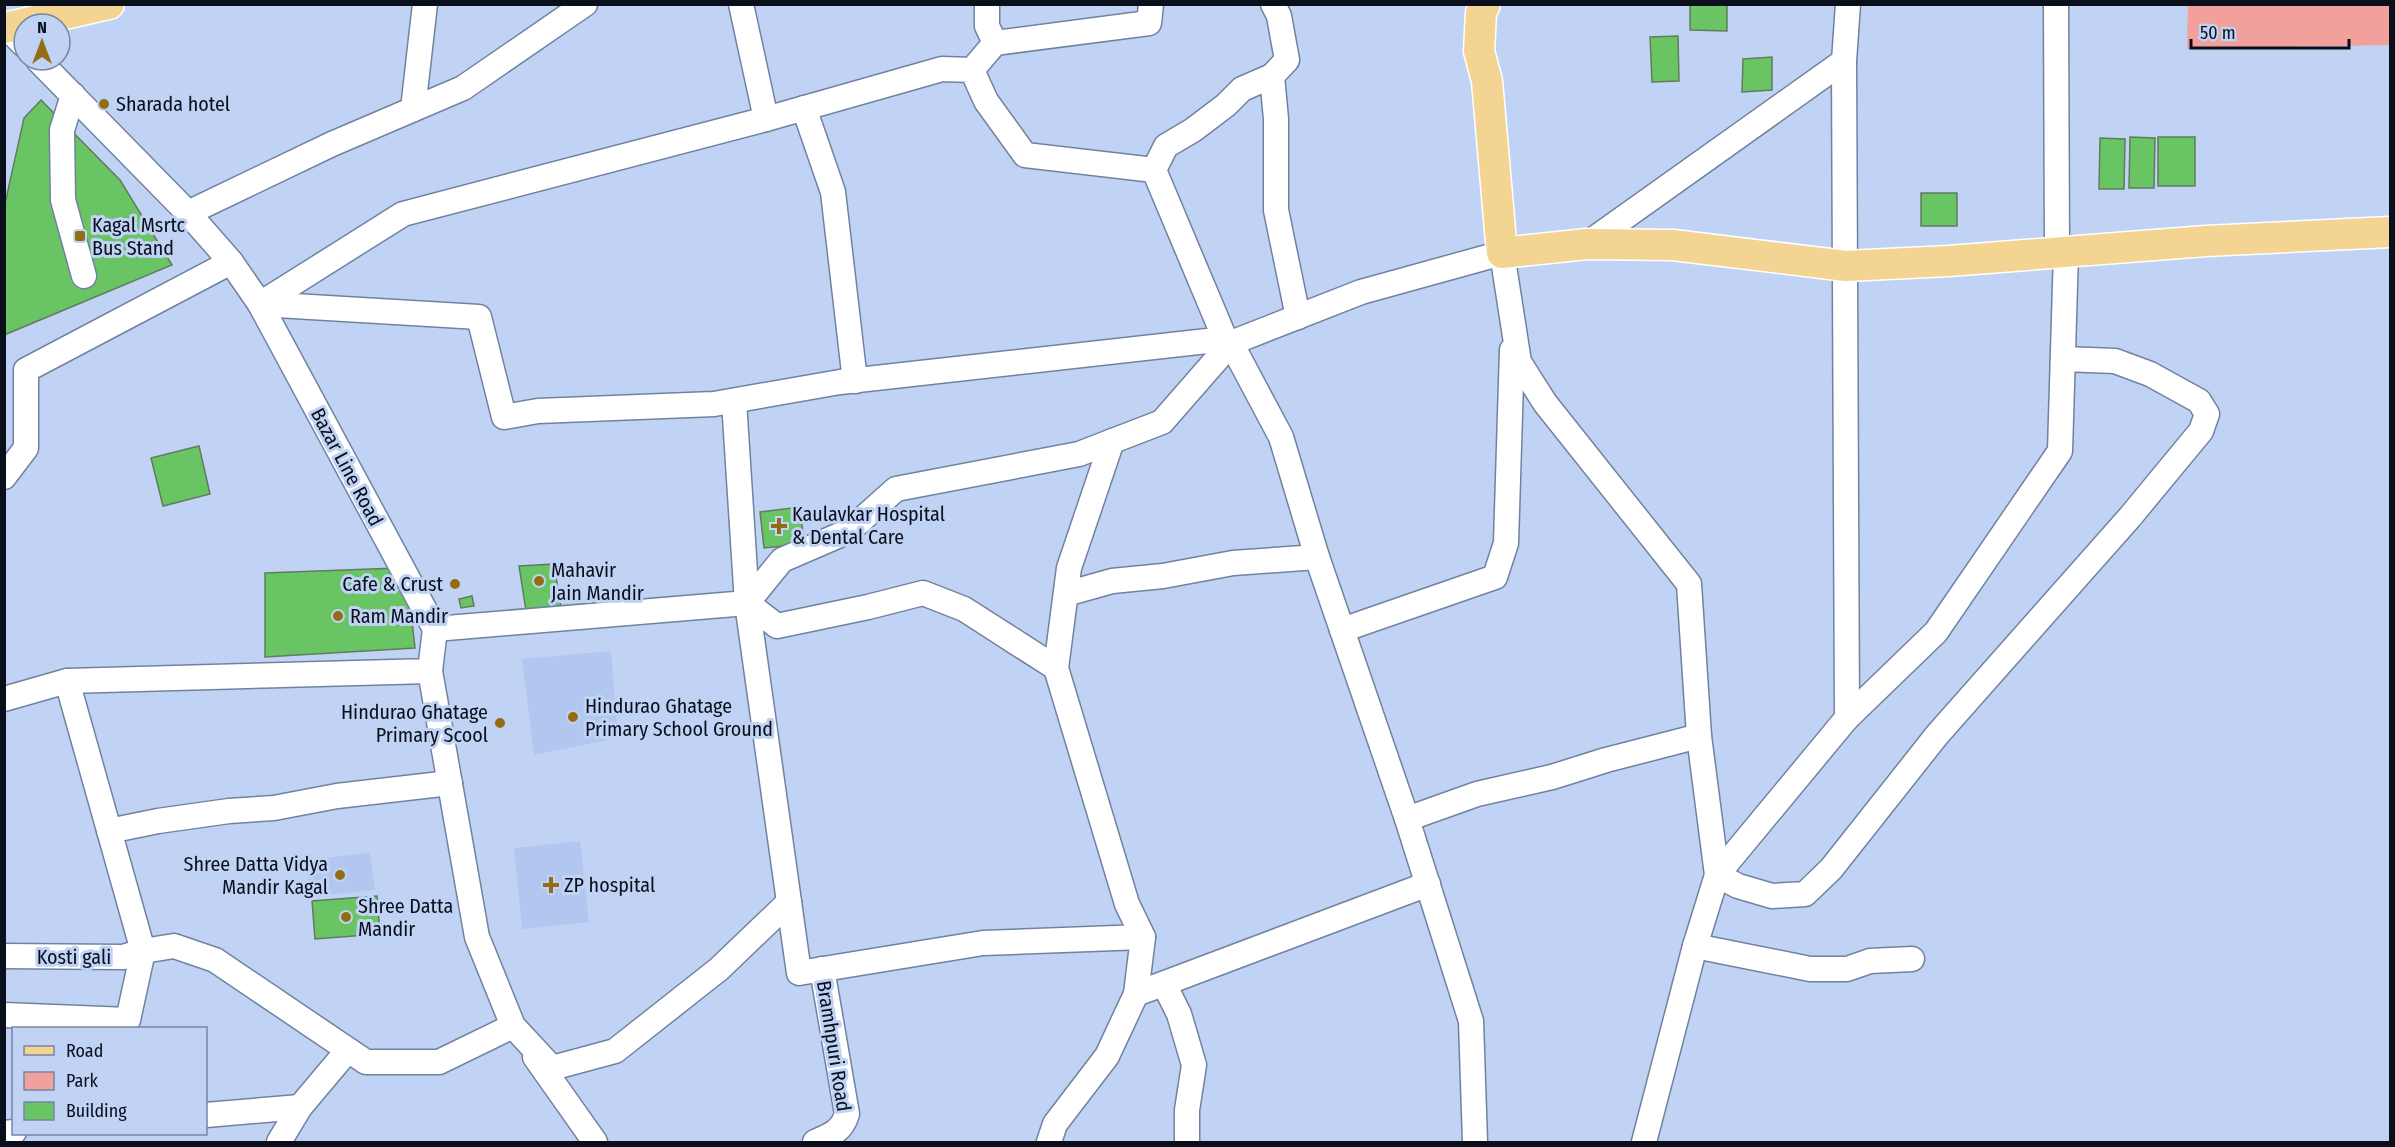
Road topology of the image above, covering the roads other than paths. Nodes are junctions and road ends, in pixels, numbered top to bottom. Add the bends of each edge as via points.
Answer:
1 (109, 4) edge
2 (425, 4) edge
3 (585, 4) edge
4 (741, 4) edge
5 (987, 4) edge
6 (1151, 4) edge
7 (1273, 4) edge
8 (1485, 4) edge
9 (1848, 4) edge
10 (2056, 4) edge
11 (72, 15) edge
12 (995, 43) junction
13 (1844, 61) junction
14 (972, 70) junction
15 (50, 72) edge
16 (1272, 76) junction
17 (73, 95) junction
18 (804, 108) junction
19 (413, 109) junction
20 (766, 119) junction
21 (1154, 170) junction
22 (188, 213) junction
23 (2391, 232) edge
24 (1587, 244) junction
25 (2061, 252) junction
26 (1502, 253) junction
27 (231, 262) junction
28 (1845, 266) junction
29 (84, 276) dead end
30 (260, 304) junction
31 (1298, 317) junction
32 (1513, 326) junction
33 (1231, 343) junction
34 (2063, 359) junction
35 (855, 381) junction
36 (734, 401) junction
37 (1112, 441) junction
38 (4, 477) edge
39 (1317, 557) junction
40 (1066, 594) junction
41 (747, 603) junction
42 (435, 629) junction
43 (1342, 630) junction
44 (1056, 668) junction
45 (430, 671) junction
46 (67, 681) junction
47 (4, 699) edge
48 (1847, 718) junction
49 (1699, 736) junction
50 (450, 783) junction
51 (1407, 819) junction
52 (109, 831) junction
53 (1717, 875) junction
54 (1428, 884) junction
55 (789, 902) junction
56 (1143, 937) junction
57 (1695, 946) junction
58 (142, 951) junction
59 (4, 956) edge
60 (1912, 959) dead end
61 (822, 969) junction
62 (1164, 984) junction
63 (1137, 994) junction
64 (4, 1015) edge
65 (513, 1026) junction
66 (348, 1050) junction
67 (300, 1107) junction
68 (207, 1115) edge
69 (279, 1143) edge
70 (595, 1143) edge
71 (815, 1143) edge
72 (1049, 1143) edge
73 (1187, 1143) edge
74 (1475, 1143) edge
75 (1644, 1143) edge

1 - 11 main road
2 - 19 street
3 - 19 street via 463,88
4 - 20 street
5 - 12 street via 987,26
6 - 12 street via 1149,22
7 - 16 street via 1280,16 1287,60
8 - 26 main road via 1479,51 1487,81
9 - 13 street
10 - 25 street
12 - 14 street
13 - 24 street
13 - 28 street
14 - 18 street via 942,69
14 - 21 street via 986,101 1025,155
15 - 17 street, Bazar Line Road
16 - 21 street via 1242,90 1193,130 1166,146
16 - 31 street via 1276,210
17 - 22 street, Bazar Line Road
17 - 29 street via 62,130 63,200
18 - 20 street
18 - 35 street via 833,192
19 - 22 street
20 - 30 street via 403,214
21 - 35 street via 1225,339
22 - 27 street, Bazar Line Road
23 - 25 main road
24 - 26 main road
24 - 28 main road via 1673,245
25 - 28 main road
25 - 34 street
26 - 31 street via 1361,292
26 - 32 street
27 - 30 street, Bazar Line Road
27 - 38 street via 26,370 26,448
28 - 48 street
30 - 36 street via 478,317 504,417 538,411
30 - 42 street, Bazar Line Road
31 - 33 street
32 - 43 street via 1506,543 1495,578
32 - 49 street via 1519,362 1545,403 1689,584
33 - 37 street via 1162,422
33 - 39 street via 1281,437
34 - 48 street via 2060,451 1936,632
34 - 53 street via 2115,361 2150,374 2199,401 2207,414 2201,431 1937,735 1831,869 1805,894 1772,896
35 - 36 street
36 - 41 street
37 - 40 street via 1069,568
37 - 41 street via 1079,454 896,489 849,531 782,560
39 - 40 street via 1112,581
39 - 43 street
40 - 44 street
41 - 42 street
41 - 44 street via 777,626 923,593 964,609
41 - 55 street
42 - 45 street
43 - 51 street
44 - 56 street via 1127,904
45 - 46 street
45 - 50 street
46 - 47 street
46 - 52 street
48 - 53 street
49 - 51 street via 1477,794
49 - 53 street
50 - 52 street via 229,811
50 - 65 street via 477,937
51 - 54 street
52 - 58 street
53 - 57 street
54 - 62 street
54 - 74 street via 1471,1021
55 - 61 street via 799,973
55 - 65 street via 719,969 615,1051 552,1068
56 - 61 street via 983,943
56 - 63 street
57 - 60 street via 1809,969 1846,969 1870,961
57 - 75 street
58 - 59 street, Kosti gali via 123,957
58 - 64 street via 128,1020
58 - 66 street, Kosti gali via 174,946 214,960
61 - 71 street, Bramhpuri Road via 847,1113 844,1126
62 - 63 street
62 - 73 street via 1179,1014 1194,1065
63 - 72 street via 1107,1056 1055,1124
65 - 66 street, Kosti gali via 439,1062 366,1062
65 - 70 street
66 - 67 street
67 - 68 street
67 - 69 street

